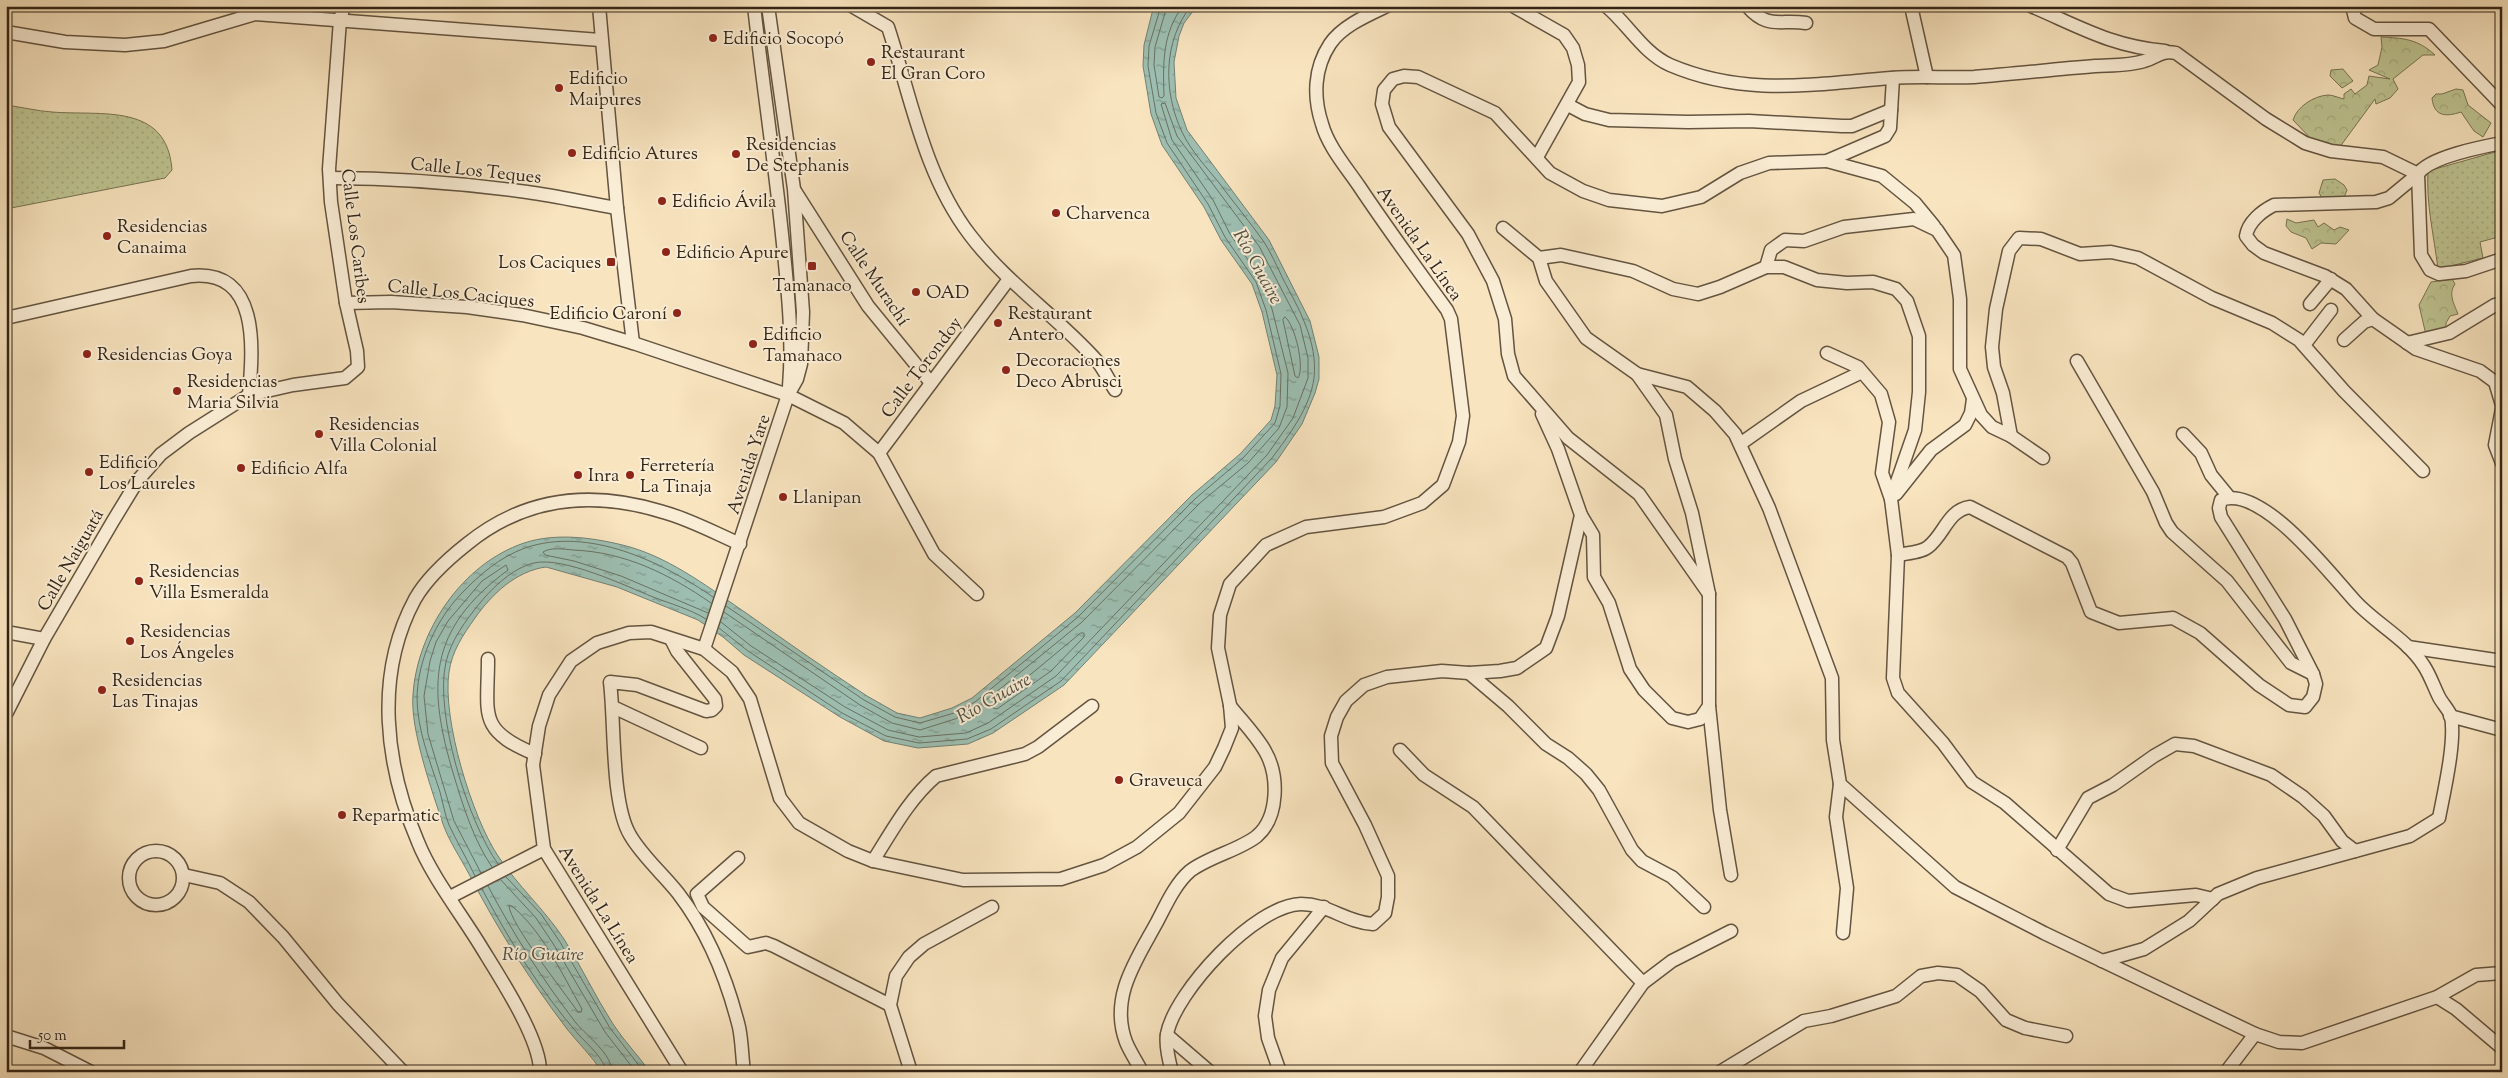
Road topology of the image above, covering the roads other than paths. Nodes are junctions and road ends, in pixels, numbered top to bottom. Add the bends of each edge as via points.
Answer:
1 (344, 6) edge
2 (598, 6) edge
3 (754, 6) edge
4 (768, 6) edge
5 (852, 6) edge
6 (1387, 6) edge
7 (1513, 6) edge
8 (1606, 6) edge
9 (1747, 6) edge
10 (1911, 6) edge
11 (2031, 6) edge
12 (2352, 6) edge
13 (340, 20) junction
14 (1806, 23) dead end
15 (6, 32) edge
16 (600, 40) junction
17 (2165, 51) junction
18 (1926, 77) junction
19 (1893, 78) junction
20 (1568, 104) junction
21 (2502, 105) edge
22 (1891, 110) junction
23 (2502, 143) edge
24 (1537, 157) junction
25 (1827, 161) junction
26 (2418, 174) junction
27 (330, 178) junction
28 (794, 189) junction
29 (617, 208) junction
30 (1503, 228) dead end
31 (1937, 230) junction
32 (1539, 258) junction
33 (2502, 259) edge
34 (1766, 267) junction
35 (1009, 278) junction
36 (2331, 279) junction
37 (346, 303) junction
38 (2502, 303) edge
39 (2310, 304) dead end
40 (2331, 310) dead end
41 (6, 318) edge
42 (2373, 318) junction
43 (2344, 340) dead end
44 (633, 342) junction
45 (2407, 343) junction
46 (2304, 345) junction
47 (357, 351) joint
48 (1827, 353) dead end
49 (2077, 361) dead end
50 (1862, 372) junction
51 (1637, 374) junction
52 (931, 383) junction
53 (1114, 390) dead end
54 (249, 395) junction
55 (788, 395) junction
56 (1973, 398) junction
57 (1536, 401) junction
58 (2502, 407) edge
59 (2183, 434) dead end
60 (2011, 436) junction
61 (1740, 444) junction
62 (879, 453) junction
63 (2043, 458) dead end
64 (2502, 463) edge
65 (2423, 471) dead end
66 (2229, 497) junction
67 (1891, 499) junction
68 (1581, 515) junction
69 (740, 544) junction
70 (1898, 555) junction
71 (977, 594) dead end
72 (1709, 594) junction
73 (6, 632) edge
74 (44, 639) junction
75 (671, 639) junction
76 (2408, 647) junction
77 (704, 649) junction
78 (488, 659) dead end
79 (2502, 661) edge
80 (1470, 673) junction
81 (2313, 674) junction
82 (1230, 705) junction
83 (1092, 706) dead end
84 (1709, 706) junction
85 (613, 707) junction
86 (6, 714) edge
87 (2450, 716) junction
88 (2502, 730) edge
89 (701, 748) dead end
90 (1400, 750) dead end
91 (535, 754) junction
92 (1840, 784) junction
93 (544, 849) junction
94 (2057, 850) junction
95 (2354, 851) junction
96 (738, 858) dead end
97 (873, 861) junction
98 (184, 875) junction
99 (1731, 875) dead end
100 (450, 897) junction
101 (2213, 899) junction
102 (992, 907) dead end
103 (1324, 907) junction
104 (1704, 907) dead end
105 (1731, 931) dead end
106 (1843, 933) dead end
107 (2102, 961) junction
108 (2502, 973) edge
109 (1643, 983) junction
110 (2437, 997) junction
111 (890, 1005) junction
112 (2255, 1034) junction
113 (1166, 1035) junction
114 (6, 1036) edge
115 (2066, 1036) dead end
116 (2502, 1048) edge
117 (91, 1072) edge
118 (403, 1072) edge
119 (540, 1072) edge
120 (682, 1072) edge
121 (744, 1072) edge
122 (911, 1072) edge
123 (1142, 1072) edge
124 (1172, 1072) edge
125 (1210, 1072) edge
126 (1280, 1072) edge
127 (1580, 1072) edge
128 (1720, 1072) edge
129 (2226, 1072) edge

1 - 13 street, Calle Los Caribes
2 - 16 street
3 - 55 street via 775,165 792,341
4 - 28 street
5 - 35 street via 888,27 919,131 942,190 970,235
6 - 82 street, Avenida La Línea via 1348,27 1331,43 1319,67 1316,103 1322,126 1337,154 1447,310 1463,416 1459,442 1442,485 1422,503 1384,517 1306,527 1266,545 1230,584 1220,615 1218,648
7 - 20 street via 1564,36 1573,48 1579,82
8 - 19 street via 1627,30 1669,64 1704,76 1748,86 1779,87
9 - 14 street via 1770,22
10 - 18 street
11 - 17 street via 2101,39 2137,49
12 - 21 street via 2355,18 2374,29 2429,29
13 - 15 street via 255,14 164,41 125,44 65,42
13 - 16 street
13 - 27 street, Calle Los Caribes
16 - 29 street
17 - 18 street via 2144,61 2121,65 2053,68 1975,77
17 - 26 street via 2176,53 2266,119 2305,142 2331,151 2383,156
18 - 19 street
19 - 22 street
20 - 22 street via 1584,114 1608,120 1749,121 1842,126 1852,126
20 - 24 street
22 - 25 street via 1890,128 1885,136
23 - 26 street via 2435,162 2423,167
24 - 25 street via 1550,173 1583,191 1609,200 1662,206 1701,197 1740,173 1769,162
24 - 57 street via 1495,113 1418,77 1393,79 1384,90 1382,104 1389,127 1468,234 1493,281 1506,318 1508,354 1514,376
25 - 31 street via 1882,176 1915,203
26 - 33 street via 2421,255 2430,270 2439,274 2466,272
26 - 36 street via 2389,198 2376,202 2274,205 2263,210 2247,228 2246,236 2264,253
27 - 29 street, Calle Los Teques via 449,183 528,192
27 - 37 street, Calle Los Caribes
28 - 52 street, Calle Murachí via 868,306
28 - 55 street via 803,312 801,364
29 - 44 street
30 - 32 street
31 - 34 street via 1914,218 1844,227 1804,240 1785,240 1771,250
31 - 56 street via 1954,255 1960,299 1960,369
32 - 34 street via 1561,255 1624,269 1673,289 1698,294
32 - 51 street via 1546,281 1586,338
34 - 67 street via 1784,267 1818,280 1873,282 1896,289 1907,301 1919,336 1919,392 1915,430
35 - 52 street, Calle Torondoy
35 - 53 street via 1098,362
36 - 39 street
36 - 42 street via 2346,289
37 - 44 street, Calle Los Caciques via 467,307 522,315
37 - 47 street, Calle Los Caribes
38 - 45 street via 2495,304 2448,333
40 - 46 street
41 - 54 street via 191,276 206,274 217,277 239,295 246,308 252,356
42 - 43 street
42 - 45 street
44 - 55 street, Calle Los Caciques
45 - 58 street via 2480,371 2495,382
46 - 60 street via 2272,323 2212,298 2138,258 2111,252 2080,254 2041,239 2019,238 2009,251 1996,309 1992,347
46 - 65 street via 2344,391
47 - 54 street, Calle Naiguatá via 358,367 345,378
48 - 50 street
49 - 81 street via 2153,492 2172,532 2227,581 2291,663
50 - 61 street via 1801,401
50 - 67 street via 1881,394 1889,422 1882,474
51 - 61 street via 1687,388 1715,411
51 - 72 street via 1666,415
52 - 62 street, Calle Torondoy
54 - 74 street, Calle Naiguatá via 161,454 138,480
55 - 62 street, Calle Los Caciques via 844,423
55 - 69 street, Avenida Yare
56 - 60 street via 1981,415 1992,427
56 - 67 street via 1965,425 1931,450
57 - 68 street via 1558,449
57 - 72 street via 1568,438 1639,494
58 - 64 street via 2495,445
59 - 66 street via 2201,453 2211,475
60 - 63 street
61 - 92 street via 1769,508 1832,678 1833,740
62 - 71 street, Calle Los Caciques via 934,554
66 - 76 street via 2254,504 2279,521 2315,553 2356,602
66 - 81 street via 2221,500 2218,508 2221,517 2285,619
67 - 70 street
68 - 80 street via 1558,616 1546,648 1517,668
68 - 84 street via 1593,535 1594,577 1609,602 1630,670 1644,690 1672,718 1688,722 1700,719
69 - 77 street, Avenida Yare
69 - 100 street via 665,512 630,503 561,500 502,520 452,556 416,597 398,636 390,671 389,740 418,844
70 - 81 street via 1928,548 1956,513 1970,507 2067,558 2072,563 2091,612 2101,618 2119,623 2173,618 2200,632 2259,685 2289,705 2305,707 2313,697 2316,684
70 - 94 street via 1893,678 1898,693 1943,743 1972,782 2005,803
72 - 84 street
73 - 74 street
74 - 86 street, Calle Naiguatá
75 - 77 street, Avenida La Línea
75 - 85 street via 715,699 716,706 706,711 637,685 610,682
75 - 91 street, Avenida La Línea via 651,632 629,633 597,643 571,662 549,695 539,726
76 - 79 street
76 - 87 street via 2424,665
77 - 97 street, Avenida La Línea via 732,672 750,699 780,798 799,823 848,851
78 - 91 street via 488,718 492,727 511,744
80 - 103 street via 1442,671 1387,677 1364,685 1346,701 1331,736 1332,763 1388,876 1388,897 1385,913 1373,924 1357,923
80 - 104 street via 1546,744 1586,774 1600,790 1628,843 1642,861 1672,877
82 - 97 street, Avenida La Línea via 1232,728 1224,748 1215,767 1179,813 1137,847 1104,865 1061,879 963,880
82 - 123 street via 1266,752 1274,779 1274,807 1267,824 1257,836 1201,863 1188,873 1175,889 1125,981 1121,1011 1126,1041
83 - 97 street via 1025,754 936,776 904,812
84 - 99 street via 1720,810
85 - 89 street
85 - 121 street via 622,814 630,835 699,923 715,954 739,1027
87 - 88 street
87 - 95 street via 2451,739 2439,818 2410,836
90 - 109 street via 1424,774 1473,807
91 - 93 street, Avenida La Línea via 533,765
92 - 106 street via 1836,817 1847,888
92 - 107 street via 1956,886
93 - 100 street
93 - 120 street, Avenida La Línea
94 - 95 street via 2088,798 2114,785 2175,744 2194,746 2271,775 2324,816 2342,841
94 - 101 street via 2108,894 2128,901 2196,895
95 - 101 street via 2257,878
96 - 111 street via 697,894 703,907 748,947 766,943 774,946
98 - 98 street via 177,859 162,851 144,853 131,864 128,881 135,897 150,906 168,904 181,892
98 - 118 street via 220,883 249,902 283,937 338,1004
100 - 119 street via 503,981 530,1035
101 - 107 street via 2189,921 2144,949
102 - 111 street via 924,944 909,958 896,976
103 - 113 street via 1299,904 1247,928 1214,960 1178,1004
103 - 126 street via 1282,958 1269,990 1265,1016 1268,1038
105 - 109 street via 1672,961
107 - 112 street
108 - 110 street via 2476,975
109 - 127 street
110 - 112 street via 2302,1043 2279,1042
110 - 116 street
111 - 122 street
112 - 129 street
113 - 124 street
113 - 125 street
114 - 117 street via 44,1048
115 - 128 street via 2025,1028 2006,1020 1980,991 1956,975 1938,973 1921,976 1896,996 1804,1021

